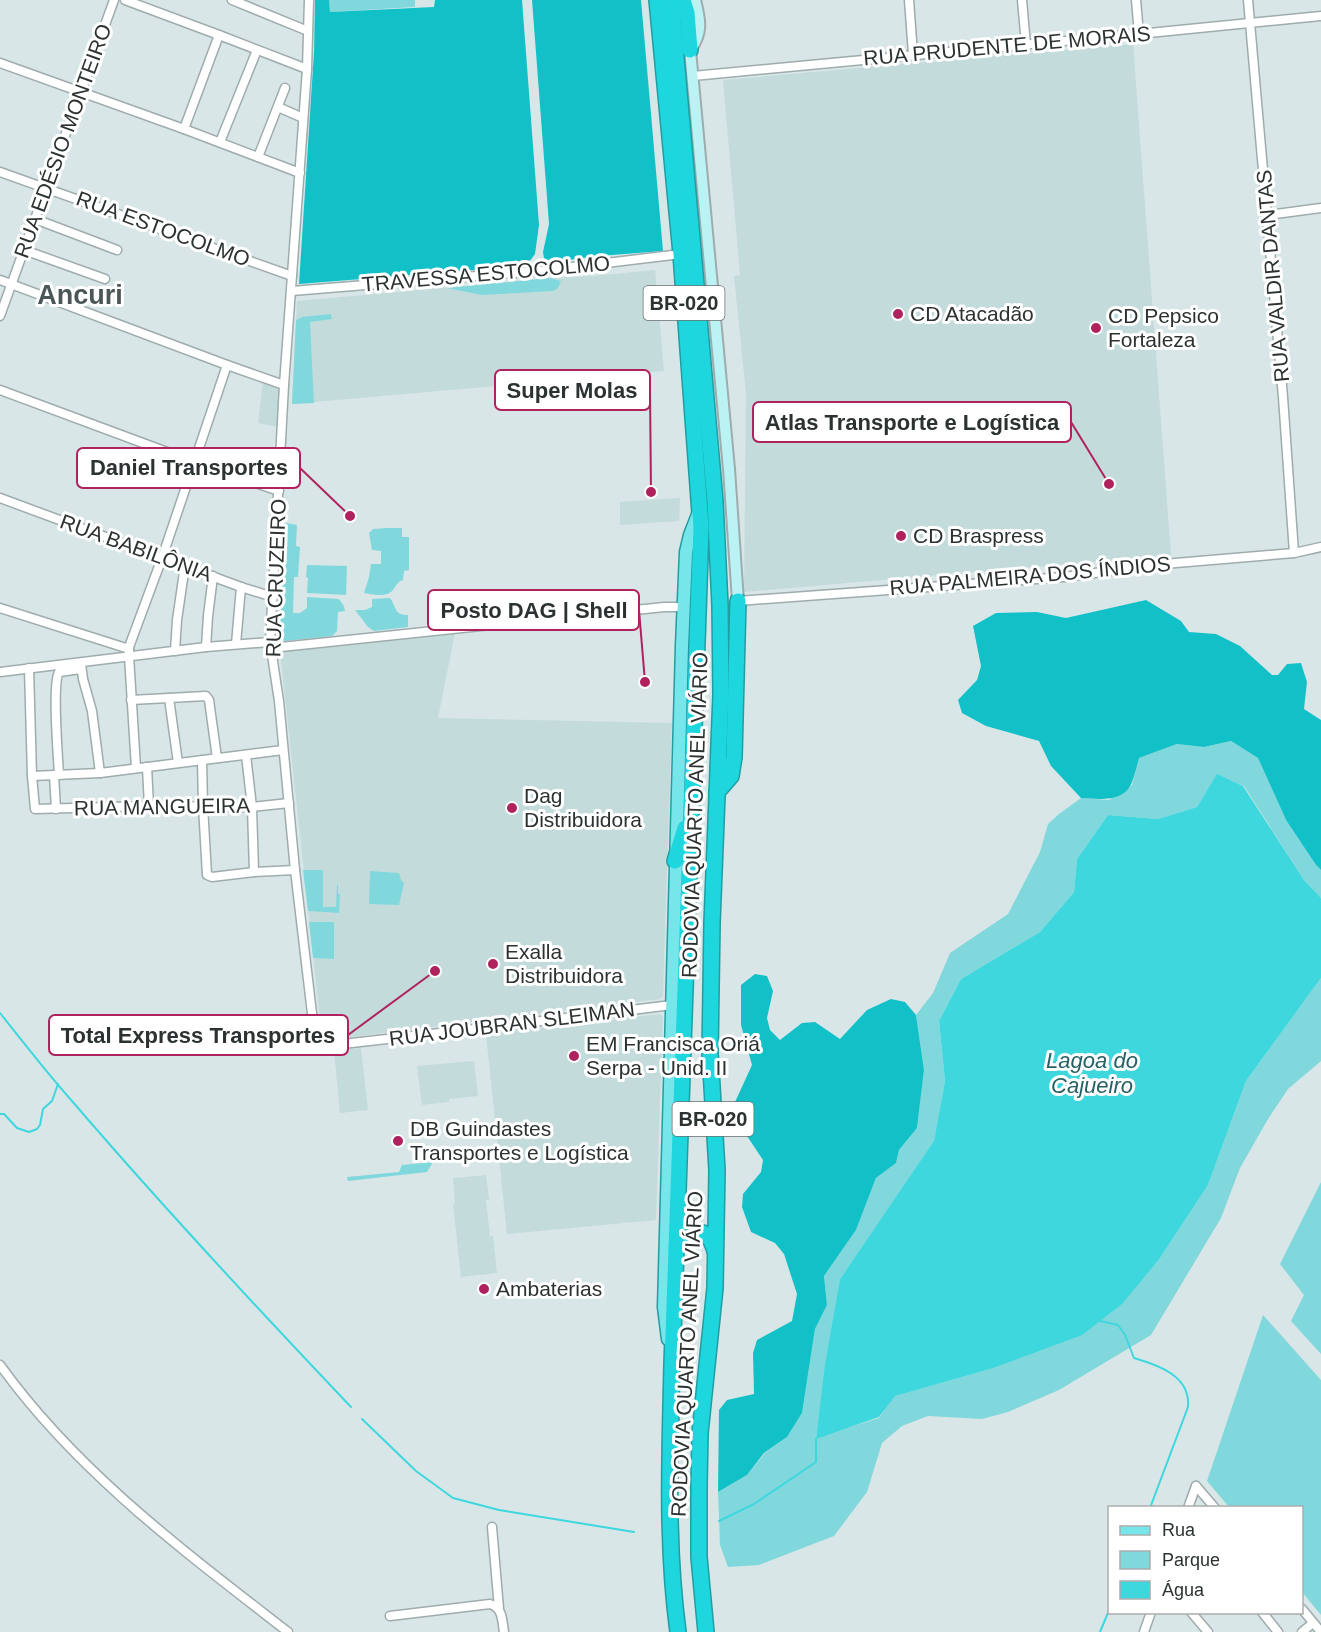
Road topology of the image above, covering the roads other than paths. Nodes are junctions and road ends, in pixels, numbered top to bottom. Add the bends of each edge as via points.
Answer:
1 (114, 0) edge
2 (125, 0) edge
3 (232, 0) edge
4 (309, 0) edge
5 (657, 0) edge
6 (671, 0) edge
7 (682, 0) edge
8 (695, 0) edge
9 (909, 0) edge
10 (1022, 0) edge
11 (1136, 0) edge
12 (1248, 0) edge
13 (1321, 16) edge
14 (1250, 22) junction
15 (308, 31) junction
16 (1139, 34) junction
17 (219, 35) junction
18 (1026, 45) junction
19 (257, 50) junction
20 (690, 50) junction
21 (913, 54) junction
22 (0, 63) edge
23 (307, 69) junction
24 (693, 76) junction
25 (285, 88) dead end
26 (81, 93) junction
27 (278, 107) junction
28 (303, 118) junction
29 (184, 129) junction
30 (220, 142) junction
31 (258, 157) junction
32 (0, 172) edge
33 (300, 173) junction
34 (47, 188) junction
35 (1321, 208) edge
36 (1268, 215) junction
37 (35, 219) junction
38 (24, 250) junction
39 (117, 250) dead end
40 (681, 254) junction
41 (292, 276) junction
42 (105, 279) dead end
43 (0, 280) edge
44 (12, 284) junction
45 (292, 291) junction
46 (0, 316) edge
47 (227, 365) junction
48 (284, 385) junction
49 (0, 390) edge
50 (194, 462) junction
51 (279, 490) junction
52 (0, 498) edge
53 (1321, 548) edge
54 (1294, 553) junction
55 (162, 558) junction
56 (185, 566) junction
57 (213, 576) junction
58 (241, 587) junction
59 (273, 597) junction
60 (738, 601) junction
61 (720, 604) junction
62 (691, 607) junction
63 (0, 608) edge
64 (270, 642) junction
65 (236, 644) junction
66 (206, 647) junction
67 (176, 651) junction
68 (129, 653) junction
69 (81, 665) junction
70 (29, 668) junction
71 (0, 672) edge
72 (169, 698) junction
73 (131, 700) junction
74 (283, 750) junction
75 (246, 755) junction
76 (217, 758) junction
77 (202, 760) junction
78 (178, 763) junction
79 (147, 767) junction
80 (136, 768) junction
81 (100, 773) junction
82 (57, 775) junction
83 (32, 776) junction
84 (717, 792) junction
85 (692, 802) junction
86 (289, 803) junction
87 (149, 806) junction
88 (203, 806) junction
89 (252, 807) junction
90 (57, 809) junction
91 (675, 861) junction
92 (295, 870) junction
93 (254, 872) junction
94 (672, 1005) junction
95 (316, 1047) joint
96 (676, 1248) junction
97 (716, 1254) junction
98 (672, 1364) junction
99 (0, 1365) edge
100 (1189, 1506) edge
101 (1213, 1506) edge
102 (492, 1527) dead end
103 (499, 1609) junction
104 (1303, 1611) edge
105 (1150, 1614) edge
106 (1193, 1614) edge
107 (1264, 1614) edge
108 (390, 1616) dead end
109 (1313, 1623) junction
110 (288, 1632) edge
111 (504, 1632) edge
112 (678, 1632) edge
113 (706, 1632) edge
114 (1144, 1632) edge
115 (1208, 1632) edge
116 (1278, 1632) edge
117 (1302, 1632) edge
118 (1321, 1632) edge

1 - 26 street, RUA EDÉSIO MONTEIRO
2 - 17 street
3 - 15 street
4 - 15 street, RUA CRUZEIRO
5 - 40 highway, RODOVIA QUARTO ANEL VIÁRIO / BR-020
6 - 61 highway, RODOVIA QUARTO ANEL VIÁRIO / BR-020 via 716,501
7 - 20 highway
8 - 20 street via 700,34
9 - 21 street
10 - 18 street
11 - 16 street
12 - 14 street, RUA VALDIR DANTAS
13 - 14 street, RUA PRUDENTE DE MORAIS
14 - 16 street, RUA PRUDENTE DE MORAIS
14 - 36 street, RUA VALDIR DANTAS
15 - 23 street, RUA CRUZEIRO
16 - 18 street, RUA PRUDENTE DE MORAIS
17 - 19 street
17 - 29 street
18 - 21 street, RUA PRUDENTE DE MORAIS
19 - 23 street
19 - 30 street
20 - 24 street
21 - 24 street, RUA PRUDENTE DE MORAIS
22 - 26 street
23 - 28 street, RUA CRUZEIRO
24 - 60 street
25 - 27 street
26 - 29 street
26 - 34 street, RUA EDÉSIO MONTEIRO
27 - 28 street
27 - 31 street
28 - 33 street, RUA CRUZEIRO
29 - 30 street
30 - 31 street
31 - 33 street
32 - 34 street, RUA ESTOCOLMO
33 - 41 street, RUA CRUZEIRO
34 - 37 street, RUA EDÉSIO MONTEIRO
34 - 41 street, RUA ESTOCOLMO
35 - 36 street
36 - 54 street, RUA VALDIR DANTAS
37 - 38 street, RUA EDÉSIO MONTEIRO
37 - 39 street
38 - 42 street
38 - 44 street, RUA EDÉSIO MONTEIRO
40 - 45 street, TRAVESSA ESTOCOLMO via 539,271
40 - 62 highway, RODOVIA QUARTO ANEL VIÁRIO / BR-020 via 701,527
41 - 45 street, RUA CRUZEIRO
43 - 44 street
44 - 46 street, RUA EDÉSIO MONTEIRO
44 - 47 street
45 - 48 street, RUA CRUZEIRO
47 - 48 street
47 - 50 street
48 - 51 street, RUA CRUZEIRO
49 - 50 street
50 - 51 street
50 - 55 street
51 - 59 street, RUA CRUZEIRO
52 - 55 street, RUA BABILÔNIA
53 - 54 street, RUA PALMEIRA DOS ÍNDIOS
54 - 60 street, RUA PALMEIRA DOS ÍNDIOS via 1064,577
55 - 56 street, RUA BABILÔNIA
55 - 68 street
56 - 57 street, RUA BABILÔNIA
56 - 67 street
57 - 58 street, RUA BABILÔNIA
57 - 66 street
58 - 59 street, RUA BABILÔNIA
58 - 65 street
59 - 64 street, RUA CRUZEIRO
60 - 84 highway via 734,757 731,776
61 - 62 highway
61 - 84 highway, RODOVIA QUARTO ANEL VIÁRIO / BR-020 via 722,694
62 - 64 street via 281,646
62 - 85 highway, RODOVIA QUARTO ANEL VIÁRIO / BR-020
62 - 91 main road, BR-020
63 - 68 street
64 - 65 street
64 - 74 street, RUA CRUZEIRO
65 - 66 street
66 - 67 street
67 - 68 street
68 - 69 street
68 - 73 street
69 - 70 street
69 - 81 street
69 - 82 street via 59,672 56,678
70 - 71 street
70 - 83 street
72 - 73 street
72 - 76 street via 208,697
72 - 78 street
73 - 80 street
74 - 75 street
74 - 86 street, RUA CRUZEIRO
75 - 76 street
75 - 89 street
76 - 77 street
77 - 78 street
77 - 88 street
78 - 79 street
79 - 80 street
79 - 87 street
80 - 81 street
81 - 82 street
82 - 83 street
82 - 90 street
83 - 90 street, RUA MANGUEIRA via 35,809
84 - 97 highway, RODOVIA QUARTO ANEL VIÁRIO / BR-020 via 710,1053 717,1170
85 - 91 highway
85 - 96 highway, RODOVIA QUARTO ANEL VIÁRIO / BR-020
86 - 89 street, RUA MANGUEIRA
86 - 92 street, RUA CRUZEIRO
87 - 88 street, RUA MANGUEIRA
87 - 90 street, RUA MANGUEIRA
88 - 89 street, RUA MANGUEIRA
88 - 93 street via 207,874 212,877
89 - 93 street
91 - 94 main road, BR-020
92 - 93 street
92 - 95 street, RUA CRUZEIRO
94 - 95 street, RUA JOUBRAN SLEIMAN
94 - 98 main road, BR-020 via 664,1307
96 - 97 highway via 703,1232 711,1239
96 - 98 highway, RODOVIA QUARTO ANEL VIÁRIO / BR-020
97 - 113 highway, RODOVIA QUARTO ANEL VIÁRIO / BR-020 via 700,1433 699,1557
98 - 112 highway, RODOVIA QUARTO ANEL VIÁRIO / BR-020 via 670,1524
99 - 110 street via 68,1446 132,1506
100 - 101 street via 1196,1486
102 - 103 street
103 - 108 street via 490,1604
103 - 111 street
104 - 109 street
105 - 114 street
106 - 115 street
107 - 116 street
109 - 117 street
109 - 118 street

